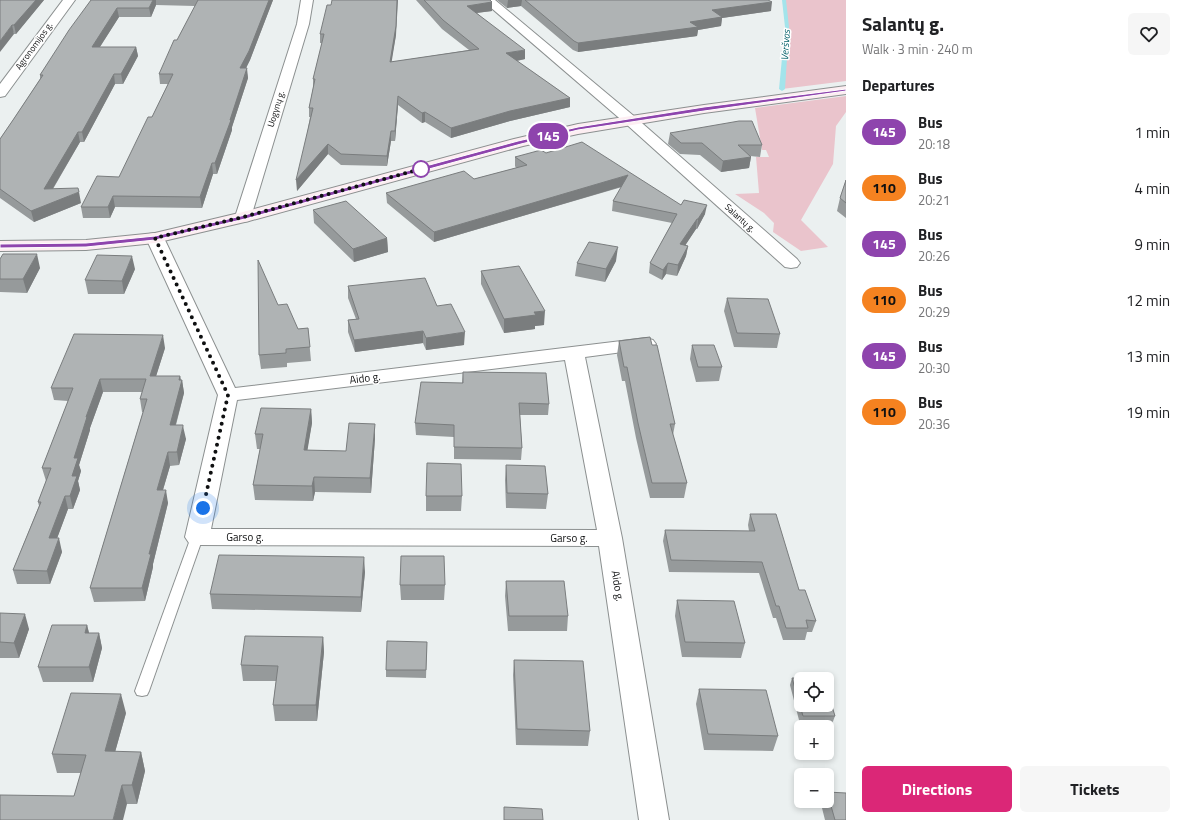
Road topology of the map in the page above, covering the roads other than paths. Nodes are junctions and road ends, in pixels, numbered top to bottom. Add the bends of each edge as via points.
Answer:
1 (69, 0) edge
2 (307, 0) edge
3 (488, 0) edge
4 (846, 90) edge
5 (0, 93) edge
6 (630, 120) junction
7 (243, 217) junction
8 (155, 238) junction
9 (0, 246) edge
10 (791, 263) dead end
11 (648, 344) edge
12 (574, 353) junction
13 (228, 395) junction
14 (197, 537) junction
15 (610, 538) junction
16 (142, 691) dead end
17 (654, 820) edge

1 - 5 street, Agronomijos g.
2 - 7 street, Uogynų g. via 303,24
3 - 6 street, Salantų g.
4 - 6 main road
6 - 7 main road via 520,142
6 - 10 street, Salantų g.
7 - 8 main road
8 - 9 main road via 86,245
8 - 13 street
11 - 12 street, Aido g.
12 - 13 street, Aido g.
12 - 15 street, Aido g.
13 - 14 street
14 - 15 street, Garso g.
14 - 16 lane
15 - 17 street, Aido g.

